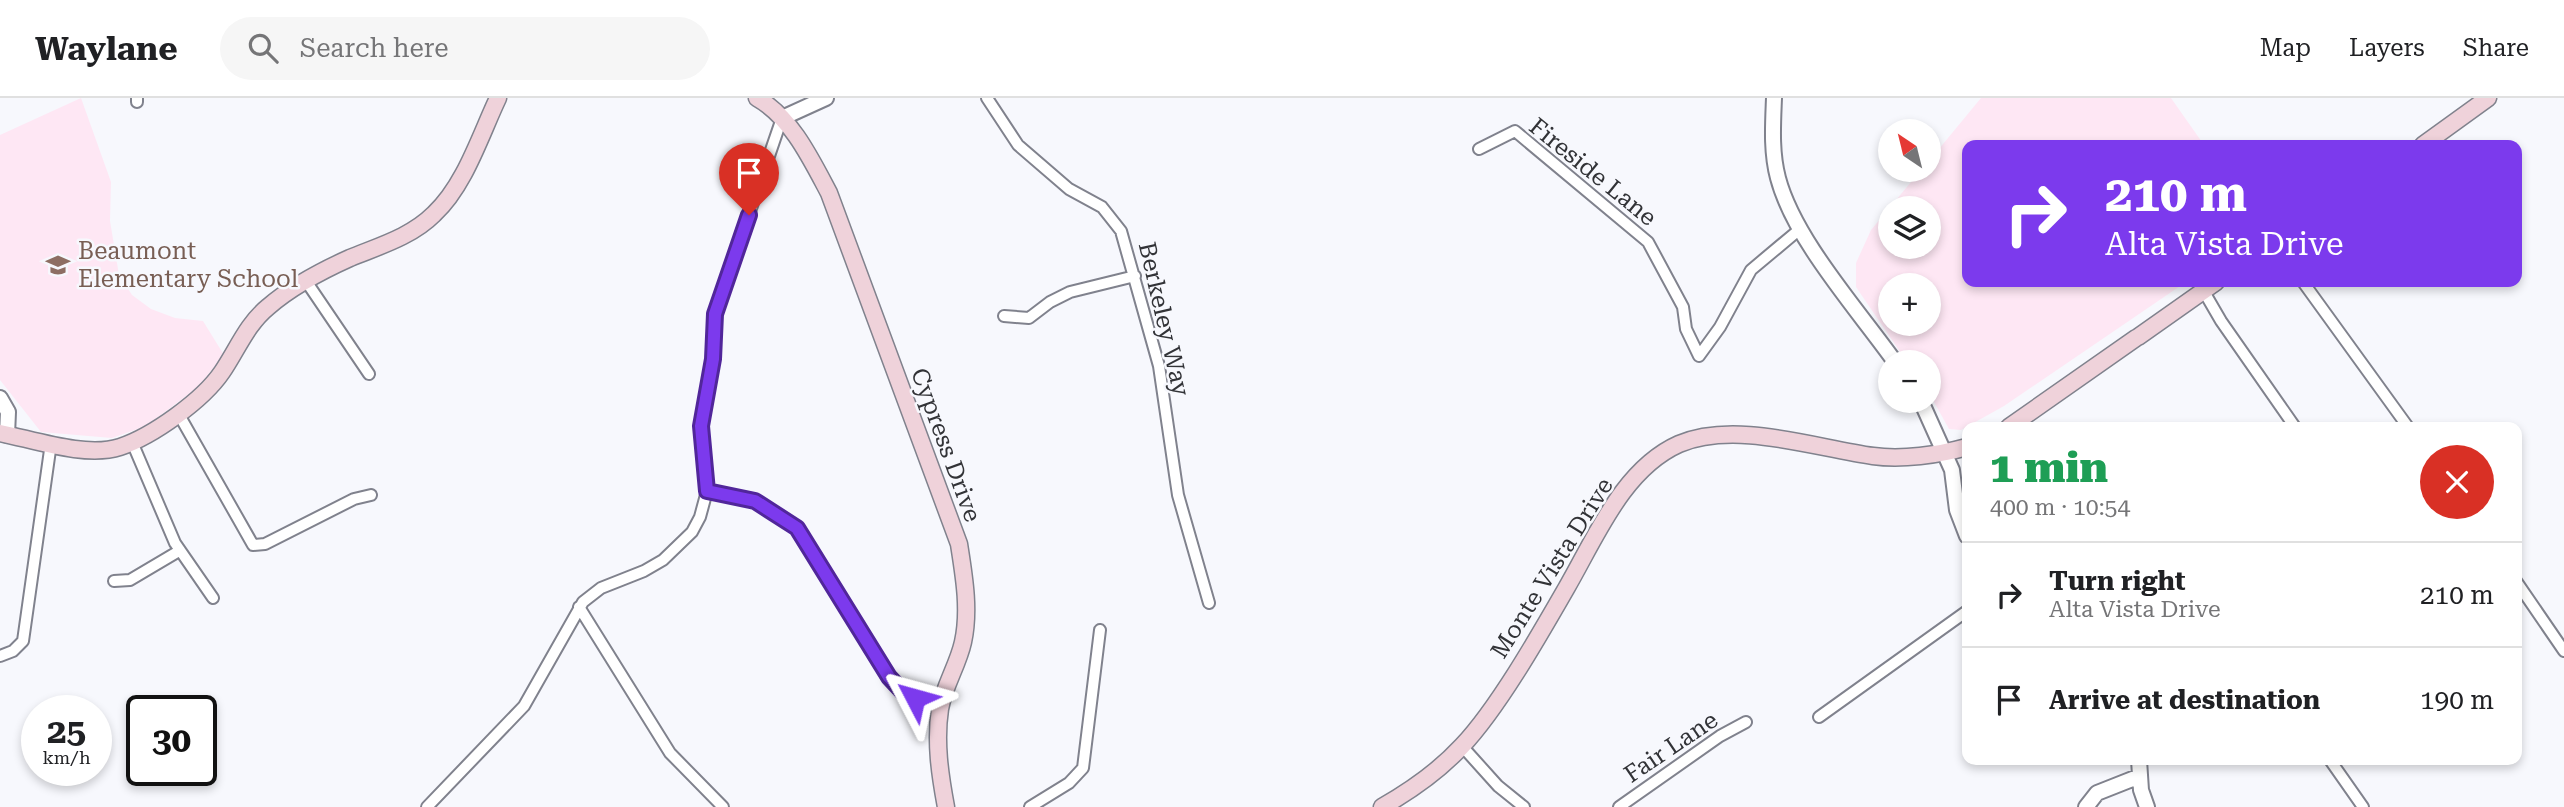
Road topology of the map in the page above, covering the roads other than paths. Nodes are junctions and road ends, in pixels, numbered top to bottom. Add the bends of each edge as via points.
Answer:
1 (498, 98) edge
2 (757, 98) edge
3 (826, 98) edge
4 (987, 98) edge
5 (1774, 98) edge
6 (2488, 98) edge
7 (782, 118) junction
8 (2430, 140) edge
9 (1479, 149) dead end
10 (1800, 229) junction
11 (1135, 276) junction
12 (306, 281) junction
13 (2209, 287) edge
14 (2210, 287) edge
15 (2307, 287) edge
16 (1004, 316) dead end
17 (1886, 350) edge
18 (369, 374) dead end
19 (0, 398) edge
20 (178, 413) junction
21 (1926, 413) edge
22 (2016, 422) edge
23 (2292, 422) edge
24 (2403, 422) edge
25 (3, 434) edge
26 (132, 442) junction
27 (51, 443) junction
28 (1962, 448) edge
29 (1942, 454) junction
30 (707, 491) junction
31 (371, 495) dead end
32 (1962, 524) edge
33 (179, 551) junction
34 (114, 581) dead end
35 (2522, 590) edge
36 (212, 598) dead end
37 (1209, 603) dead end
38 (579, 607) junction
39 (1962, 615) edge
40 (1100, 630) dead end
41 (2564, 651) edge
42 (0, 656) edge
43 (940, 707) junction
44 (1819, 717) dead end
45 (1746, 722) dead end
46 (1462, 746) junction
47 (2139, 765) edge
48 (2334, 765) edge
49 (2140, 776) junction
50 (427, 807) edge
51 (723, 807) edge
52 (946, 807) edge
53 (1030, 807) edge
54 (1382, 807) edge
55 (1524, 807) edge
56 (1619, 807) edge
57 (2086, 807) edge
58 (2147, 807) edge
59 (2363, 807) edge

1 - 12 main road via 459,180 434,214 397,239
2 - 7 main road, Cypress Drive
3 - 7 street
4 - 11 street, Berkeley Way via 1017,145 1069,189 1102,207 1121,231
5 - 10 street via 1778,178
6 - 8 main road
7 - 30 street via 715,314 701,426
7 - 43 main road, Cypress Drive via 829,193 959,544 966,585 965,621
9 - 10 street, Fireside Lane via 1515,131 1648,242 1683,307 1686,329 1699,356 1751,270
10 - 17 street
11 - 16 street via 1070,292 1029,318
11 - 37 street, Berkeley Way via 1159,366 1178,495
12 - 18 street
12 - 20 main road via 256,318 215,380
13 - 22 main road
14 - 23 street via 2221,321
15 - 24 street
19 - 25 street via 8,412
20 - 26 main road
20 - 31 street via 253,545 265,544 354,499
21 - 29 street
25 - 27 main road
26 - 27 main road via 92,451
26 - 33 street
27 - 42 street via 24,633 19,648
28 - 29 main road, Monte Vista Drive
29 - 32 street via 1952,470
29 - 46 main road, Monte Vista Drive via 1876,457 1749,436 1714,435 1662,454 1618,500 1515,669
30 - 38 street via 700,517 679,546 652,567 591,594
30 - 43 street via 755,501 797,528 894,683 903,692
33 - 34 street via 130,580
33 - 36 street
35 - 41 street
38 - 50 street via 524,706
38 - 51 street via 670,752
39 - 44 street
40 - 53 street via 1083,768 1069,783
43 - 52 main road, Cypress Drive via 939,757
45 - 56 street, Fair Lane
46 - 54 main road, Monte Vista Drive
46 - 55 street
47 - 49 street
48 - 59 street
49 - 57 street via 2097,793
49 - 58 street

